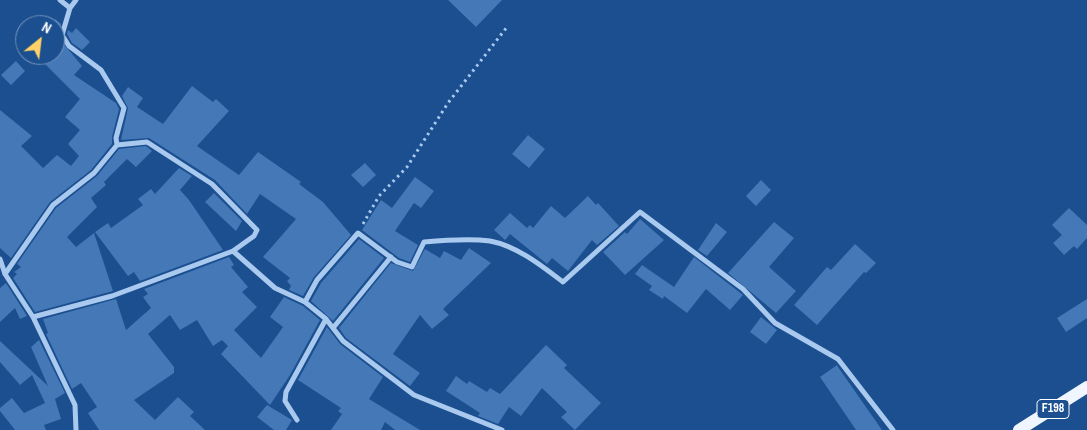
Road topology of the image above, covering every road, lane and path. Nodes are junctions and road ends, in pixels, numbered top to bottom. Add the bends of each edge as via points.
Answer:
1 (60, 0) edge
2 (76, 0) edge
3 (70, 8) junction
4 (507, 27) dead end
5 (117, 145) junction
6 (358, 233) junction
7 (233, 251) junction
8 (391, 257) junction
9 (0, 259) edge
10 (6, 274) junction
11 (305, 302) junction
12 (33, 317) junction
13 (326, 319) junction
14 (333, 328) junction
15 (1087, 387) edge
16 (298, 420) dead end
17 (76, 430) edge
18 (502, 430) edge
19 (893, 430) edge
20 (1019, 430) edge

1 - 3 street
2 - 3 street
3 - 5 street via 62,34 69,46 101,70 124,108
4 - 6 path via 448,103 407,167 379,196
5 - 7 street via 146,142 212,184 257,230 254,236
5 - 10 street via 94,173 53,205
6 - 8 street
6 - 11 street via 318,280
7 - 11 street via 275,288
7 - 12 street via 112,296
8 - 14 street
8 - 19 street via 412,267 424,242 491,241 519,252 564,282 640,212 743,289 775,322 838,359
9 - 10 street
10 - 12 street
11 - 13 street
12 - 17 street via 75,405
13 - 14 street
13 - 16 street via 286,392 285,400
14 - 18 street via 343,341 414,395
15 - 20 main road, F198

